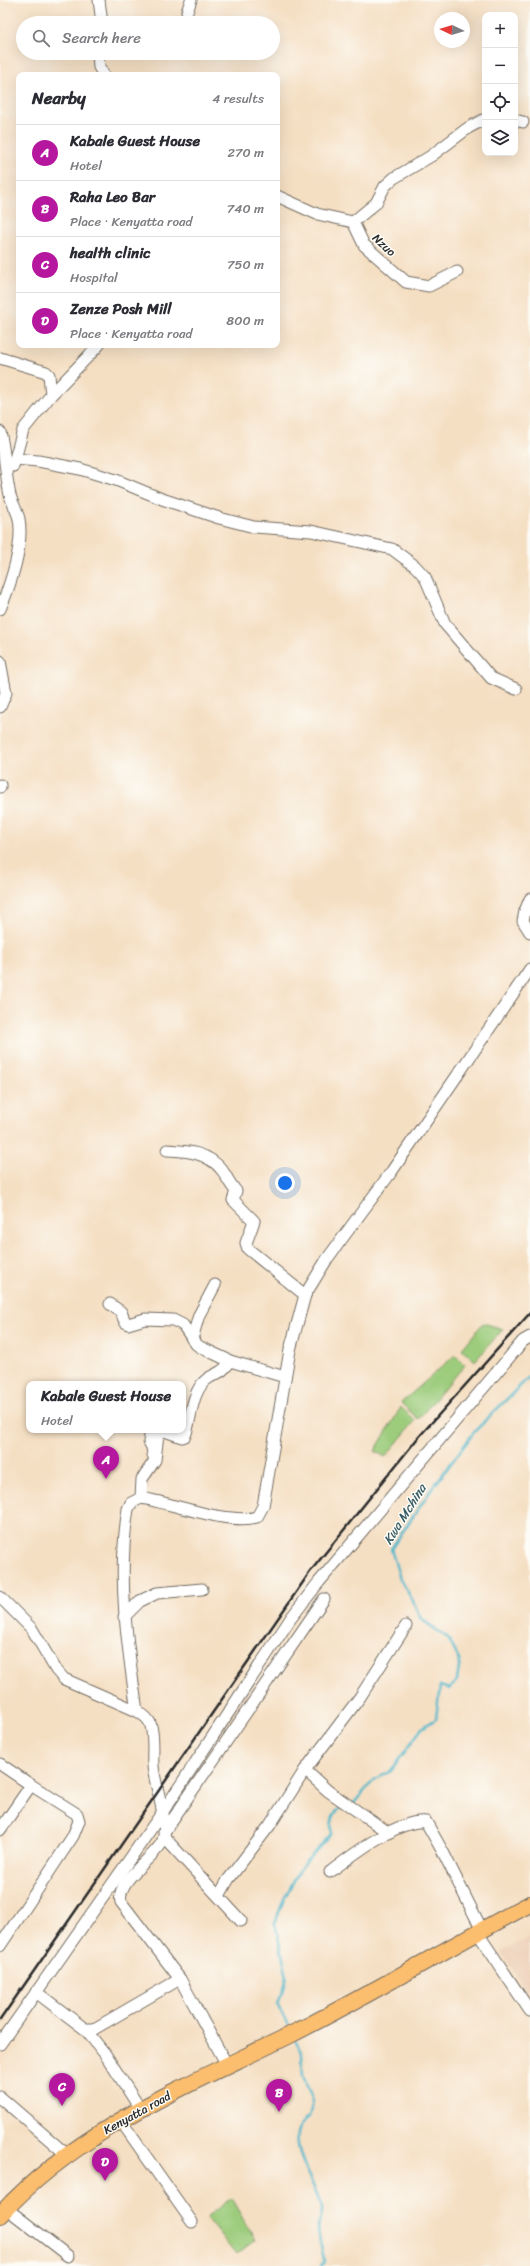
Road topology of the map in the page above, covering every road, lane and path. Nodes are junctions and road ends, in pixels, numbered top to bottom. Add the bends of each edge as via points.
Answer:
1 (99, 0) edge
2 (191, 0) edge
3 (187, 12) dead end
4 (101, 16) edge
5 (98, 60) edge
6 (102, 72) edge
7 (483, 120) edge
8 (280, 197) edge
9 (353, 222) junction
10 (457, 272) dead end
11 (96, 348) edge
12 (0, 358) edge
13 (51, 395) junction
14 (0, 432) edge
15 (15, 459) junction
16 (8, 480) junction
17 (0, 609) edge
18 (0, 661) edge
19 (516, 689) dead end
20 (0, 708) edge
21 (530, 899) edge
22 (530, 932) edge
23 (530, 969) edge
24 (167, 1150) dead end
25 (215, 1284) dead end
26 (305, 1295) junction
27 (110, 1304) dead end
28 (530, 1337) edge
29 (192, 1339) junction
30 (230, 1361) junction
31 (285, 1377) junction
32 (186, 1420) edge
33 (150, 1433) edge
34 (159, 1433) edge
35 (171, 1433) edge
36 (185, 1433) edge
37 (152, 1464) junction
38 (141, 1498) junction
39 (202, 1589) dead end
40 (0, 1597) edge
41 (324, 1599) dead end
42 (124, 1617) junction
43 (406, 1626) dead end
44 (137, 1711) junction
45 (0, 1764) edge
46 (305, 1770) junction
47 (31, 1785) junction
48 (162, 1813) junction
49 (0, 1830) edge
50 (389, 1833) junction
51 (164, 1835) junction
52 (330, 1872) dead end
53 (219, 1896) junction
54 (530, 1904) edge
55 (241, 1920) dead end
56 (479, 1931) junction
57 (0, 1946) edge
58 (180, 1979) junction
59 (36, 1992) junction
60 (530, 2011) edge
61 (85, 2028) junction
62 (0, 2044) edge
63 (227, 2065) junction
64 (0, 2097) edge
65 (141, 2110) junction
66 (121, 2121) junction
67 (66, 2154) junction
68 (3, 2212) edge
69 (192, 2222) dead end
70 (68, 2256) dead end

1 - 4 street
2 - 3 street
5 - 6 street
7 - 9 street via 468,128 431,156 402,171 385,186 376,203
8 - 9 street via 317,214
9 - 10 street, Nzuo via 364,245 406,282 428,286
11 - 13 street
12 - 13 street via 46,372 49,375
13 - 15 street via 23,430
14 - 16 street
15 - 16 street
15 - 19 street via 80,469 219,518 254,527 311,531 392,549 425,577 445,624 491,678
16 - 17 street via 8,490 19,519 20,531 13,570
18 - 20 street via 6,693
21 - 22 street via 523,921
23 - 26 street via 392,1171 327,1259
24 - 26 street via 195,1153 209,1158 218,1165 236,1191 232,1200 254,1220 246,1243 248,1249
25 - 29 street via 201,1311
26 - 31 street via 295,1326
27 - 29 street via 121,1312 128,1324 145,1319 173,1320 183,1325
28 - 48 street via 518,1347 291,1618
29 - 30 street via 200,1347
30 - 31 street
30 - 32 street via 221,1373 202,1383
31 - 38 street via 263,1506 257,1517 249,1519 214,1515
33 - 37 street
34 - 37 street via 156,1456
35 - 36 street via 182,1437
37 - 38 street via 142,1479
38 - 42 street via 131,1503 127,1517 122,1562
39 - 42 street via 157,1593 140,1601
40 - 44 street via 32,1629 64,1679
41 - 51 street
42 - 44 street
43 - 46 street via 360,1697
44 - 48 street via 148,1720 152,1728 153,1768
45 - 47 street
46 - 50 street via 328,1791
46 - 53 street via 270,1825 228,1880
47 - 49 street
47 - 57 street via 77,1814 79,1823
48 - 51 street
48 - 59 street
50 - 52 street via 356,1852
50 - 56 street via 426,1822 450,1865
51 - 53 street
51 - 58 street via 161,1844 125,1883 120,1896 121,1902
53 - 55 street
54 - 56 highway, Kenyatta road
56 - 60 street
56 - 63 highway, Kenyatta road via 296,2032
58 - 61 street via 98,2027
58 - 63 street
59 - 61 street
59 - 62 street
61 - 65 street
63 - 65 highway, Kenyatta road
64 - 67 street
65 - 66 highway, Kenyatta road
66 - 67 highway, Kenyatta road
66 - 69 street
67 - 68 highway, Kenyatta road via 36,2178
68 - 70 street

